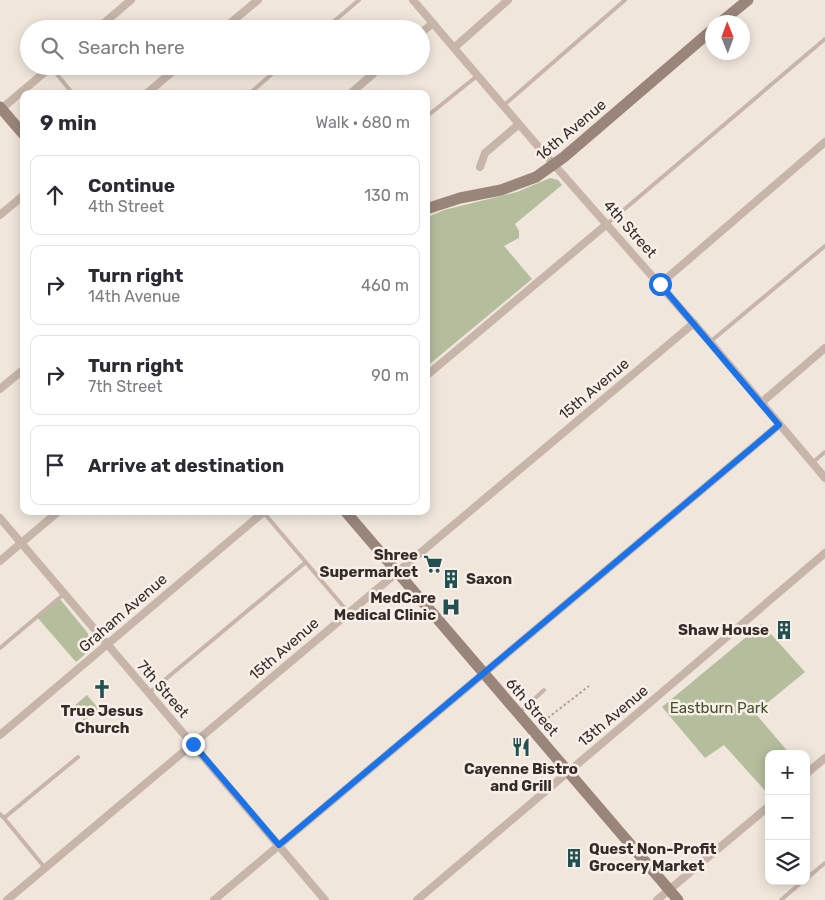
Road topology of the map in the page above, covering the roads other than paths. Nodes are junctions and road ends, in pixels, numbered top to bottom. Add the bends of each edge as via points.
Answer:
1 (131, 0) edge
2 (258, 0) edge
3 (359, 0) edge
4 (413, 0) edge
5 (508, 0) edge
6 (625, 0) edge
7 (748, 0) edge
8 (730, 15) edge
9 (108, 20) edge
10 (234, 20) edge
11 (336, 20) edge
12 (434, 23) junction
13 (430, 26) edge
14 (705, 36) edge
15 (825, 39) edge
16 (455, 47) junction
17 (42, 75) edge
18 (58, 75) edge
19 (168, 75) edge
20 (271, 75) edge
21 (372, 75) edge
22 (477, 75) junction
23 (23, 90) edge
24 (69, 90) edge
25 (151, 90) edge
26 (254, 90) edge
27 (355, 90) edge
28 (20, 93) edge
29 (503, 106) junction
30 (1, 108) edge
31 (430, 114) edge
32 (518, 124) junction
33 (20, 130) edge
34 (825, 142) edge
35 (554, 164) junction
36 (480, 167) dead end
37 (20, 198) edge
38 (430, 208) edge
39 (0, 215) edge
40 (607, 224) junction
41 (825, 246) edge
42 (660, 284) junction
43 (694, 323) junction
44 (710, 342) junction
45 (825, 348) edge
46 (20, 372) edge
47 (430, 373) edge
48 (0, 389) edge
49 (762, 402) junction
50 (779, 425) junction
51 (825, 452) edge
52 (812, 463) junction
53 (825, 478) edge
54 (54, 515) edge
55 (260, 515) edge
56 (267, 515) edge
57 (347, 515) edge
58 (0, 518) edge
59 (21, 543) junction
60 (825, 552) edge
61 (0, 561) edge
62 (306, 562) junction
63 (397, 573) junction
64 (64, 594) junction
65 (348, 612) junction
66 (106, 644) junction
67 (0, 648) edge
68 (484, 673) junction
69 (544, 690) dead end
70 (149, 693) junction
71 (518, 714) junction
72 (0, 735) edge
73 (193, 744) junction
74 (78, 757) dead end
75 (825, 758) edge
76 (810, 771) edge
77 (568, 772) junction
78 (765, 809) edge
79 (0, 814) edge
80 (4, 818) junction
81 (279, 845) junction
82 (825, 863) edge
83 (45, 868) junction
84 (810, 876) edge
85 (798, 885) edge
86 (669, 890) junction
87 (321, 898) edge
88 (7, 900) edge
89 (214, 900) edge
90 (417, 900) edge
91 (657, 900) edge
92 (678, 900) edge
93 (781, 900) edge

1 - 9 street
2 - 10 street
3 - 11 lane
4 - 12 street, 4th Street
5 - 16 street
6 - 29 lane
7 - 8 street
12 - 13 street
12 - 16 street, 4th Street
14 - 35 street, 16th Avenue
15 - 40 lane
16 - 22 street, 4th Street
17 - 23 street
18 - 24 lane
19 - 25 street
20 - 26 lane
21 - 27 street
22 - 29 street, 4th Street
22 - 31 lane
28 - 30 street
29 - 32 street, 4th Street
30 - 33 street
32 - 35 street, 4th Street
32 - 36 street via 485,153
34 - 42 street
35 - 38 street, 16th Avenue via 536,177 511,187
35 - 40 street, 4th Street
37 - 39 street
40 - 42 street, 4th Street
40 - 47 street
41 - 44 lane
42 - 43 street, 4th Street
43 - 44 street, 4th Street
43 - 63 street, 15th Avenue
44 - 49 street, 4th Street
45 - 49 street
46 - 48 street
49 - 50 street, 4th Street
50 - 52 street, 4th Street
50 - 68 street
51 - 52 lane
52 - 53 street, 4th Street
54 - 59 street
55 - 66 street, Graham Avenue
56 - 62 lane
57 - 63 street, 6th Street
58 - 59 street, 7th Street
59 - 61 street
59 - 64 street, 7th Street
60 - 77 street, 13th Avenue
62 - 65 lane
62 - 70 lane
63 - 65 street, 15th Avenue
63 - 68 street, 6th Street
64 - 66 street, 7th Street
64 - 67 lane
65 - 73 street, 15th Avenue
66 - 70 street, 7th Street
66 - 72 street, Graham Avenue
68 - 71 street, 6th Street
68 - 81 street
69 - 71 lane
70 - 73 street, 7th Street
71 - 77 street, 6th Street
73 - 81 street, 7th Street
73 - 83 street, 15th Avenue
74 - 80 lane
75 - 76 street
77 - 86 street, 6th Street
77 - 90 street, 13th Avenue
78 - 86 street
79 - 80 lane
80 - 83 lane
81 - 87 street, 7th Street
81 - 89 street
82 - 84 lane
83 - 88 street, 15th Avenue
85 - 93 lane
86 - 91 street
86 - 92 street, 6th Street

